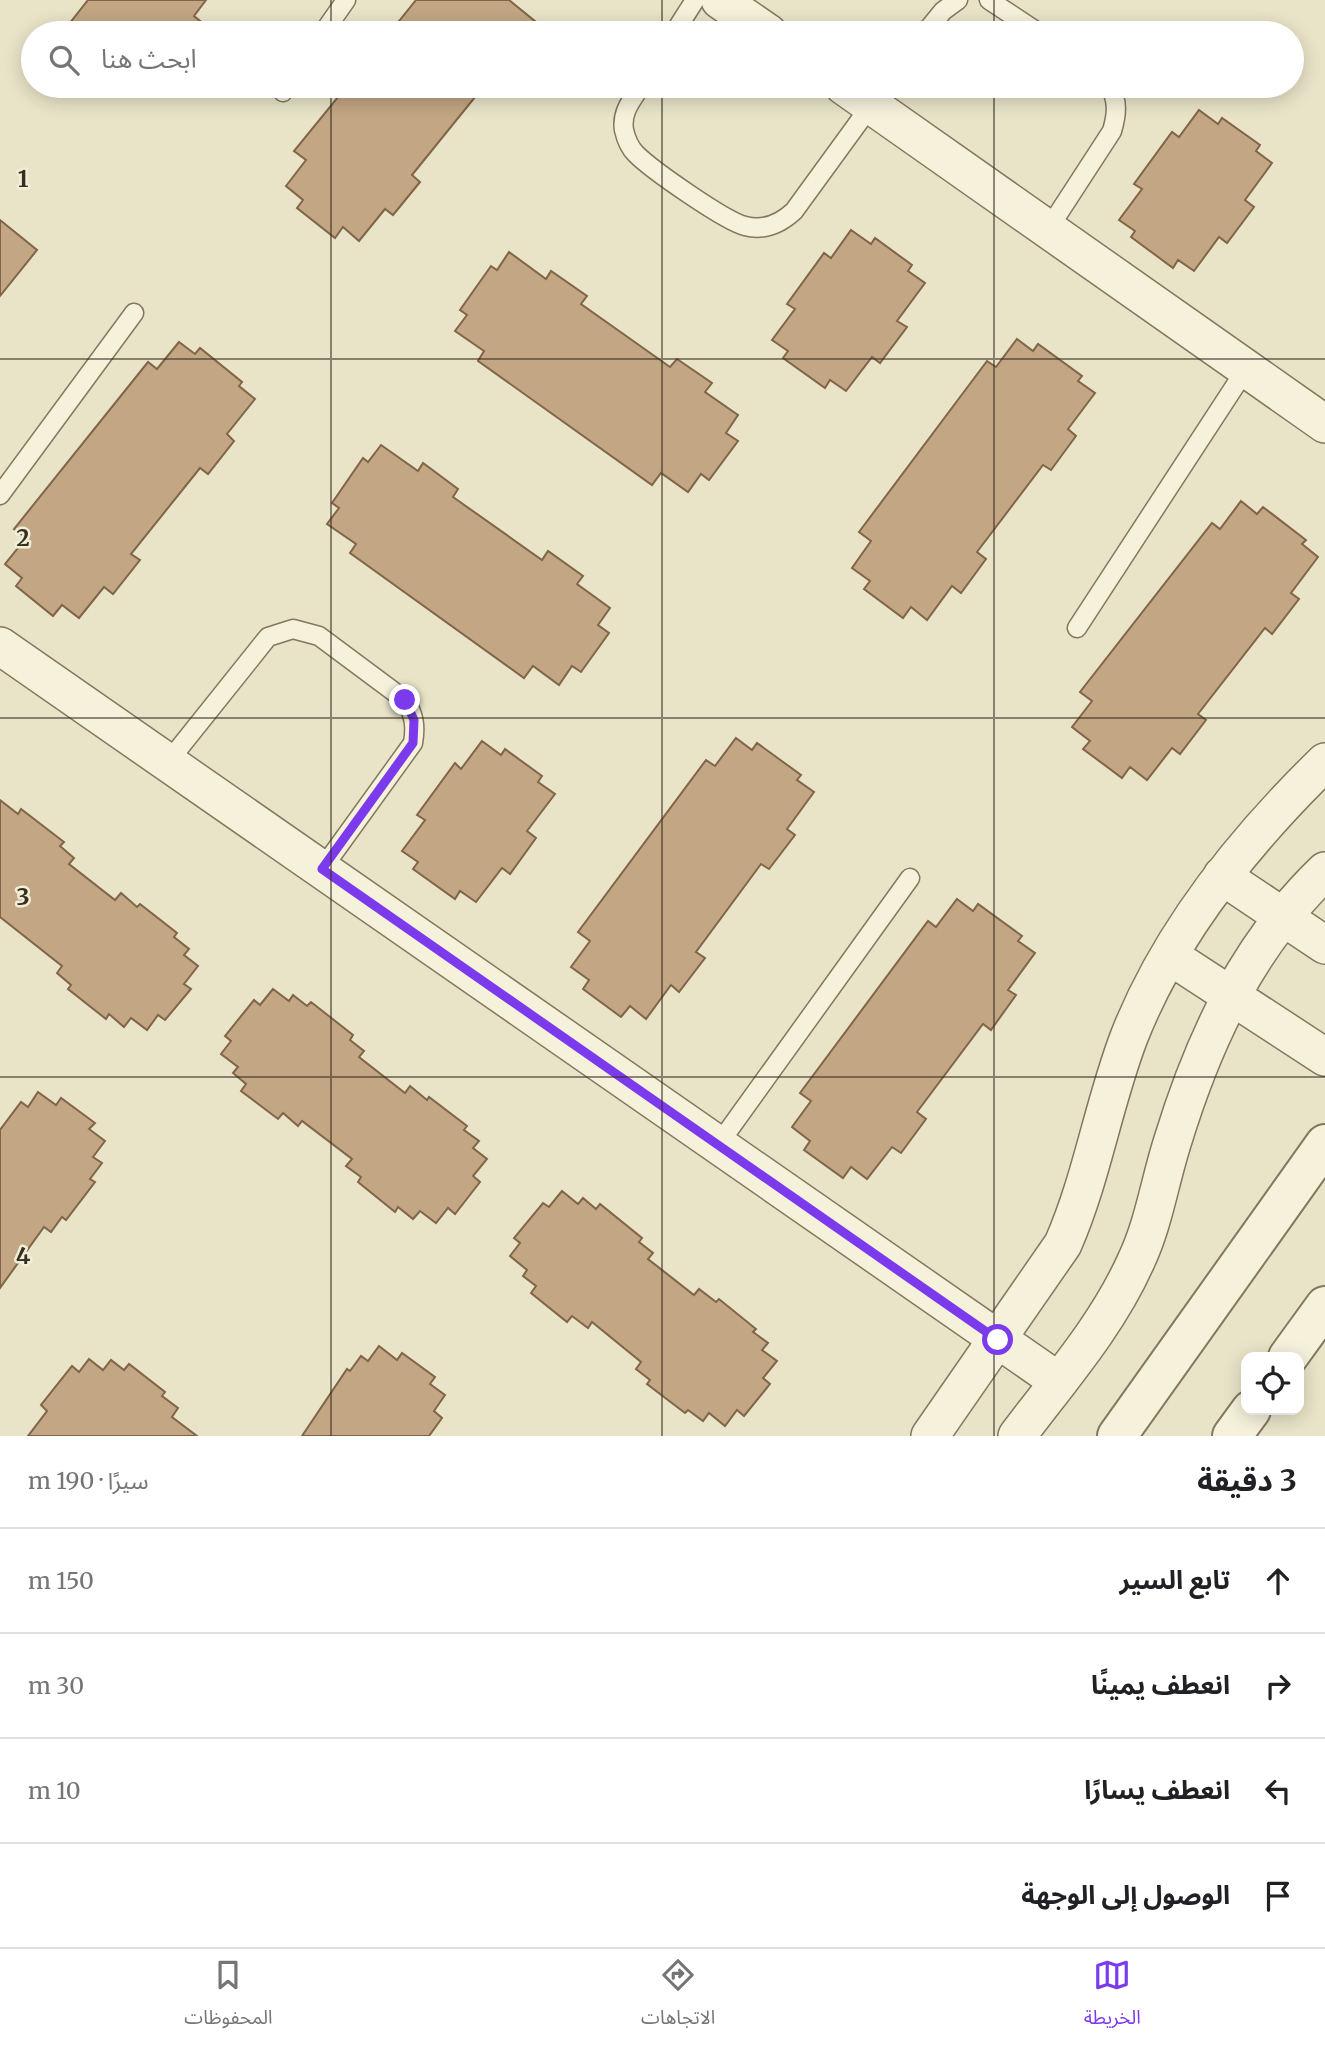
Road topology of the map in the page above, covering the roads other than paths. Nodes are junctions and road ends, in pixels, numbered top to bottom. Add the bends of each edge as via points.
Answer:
1 (346, 0) edge
2 (695, 0) edge
3 (720, 0) edge
4 (958, 0) edge
5 (989, 0) edge
6 (331, 21) edge
7 (682, 21) edge
8 (751, 21) edge
9 (935, 21) edge
10 (1021, 21) edge
11 (633, 98) edge
12 (862, 98) edge
13 (874, 98) edge
14 (1116, 98) edge
15 (1047, 231) junction
16 (134, 313) dead end
17 (1246, 369) junction
18 (1325, 424) edge
19 (0, 495) edge
20 (1077, 628) dead end
21 (0, 646) edge
22 (168, 762) junction
23 (1325, 762) edge
24 (322, 869) junction
25 (1325, 871) edge
26 (1223, 876) junction
27 (910, 878) dead end
28 (1282, 916) junction
29 (1325, 945) edge
30 (1170, 956) junction
31 (1230, 995) junction
32 (1325, 1057) edge
33 (1325, 1143) edge
34 (718, 1145) junction
35 (1325, 1306) edge
36 (998, 1340) junction
37 (1292, 1352) edge
38 (1058, 1381) junction
39 (1247, 1415) edge
40 (930, 1436) edge
41 (1017, 1436) edge
42 (1117, 1436) edge
43 (1232, 1436) edge

1 - 6 lane
2 - 7 lane
3 - 8 street
4 - 9 lane
5 - 10 lane
11 - 12 lane via 626,109 624,132 634,152 734,222 759,228 784,220 794,211
13 - 15 street
14 - 15 lane via 1112,131
15 - 17 street
16 - 19 lane
17 - 18 street
17 - 20 lane
21 - 22 street
22 - 24 street
22 - 24 lane via 268,637 293,629 319,635 405,700 415,732 413,743
23 - 26 street
24 - 34 street
25 - 28 street
26 - 28 street
26 - 30 street
27 - 34 lane
28 - 29 street
28 - 31 street
30 - 31 street
30 - 36 street via 1130,1036 1063,1244
31 - 32 street
31 - 38 street via 1190,1090 1137,1260 1097,1330
33 - 42 street
34 - 36 street
35 - 37 street
36 - 38 street
36 - 40 street
38 - 41 street
39 - 43 street

